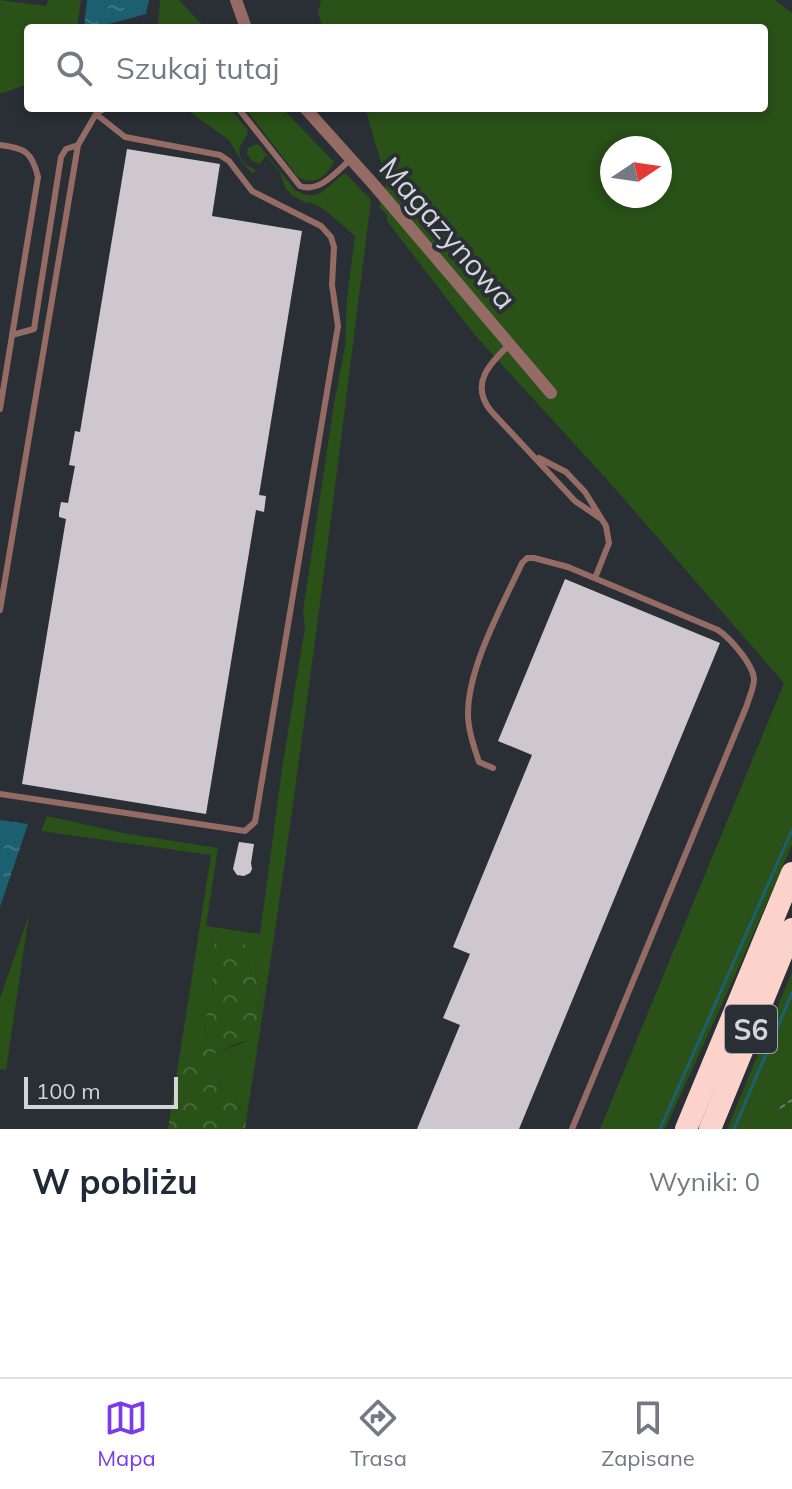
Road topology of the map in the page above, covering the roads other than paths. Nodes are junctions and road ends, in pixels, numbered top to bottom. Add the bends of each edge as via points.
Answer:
1 (236, 0) edge
2 (245, 24) edge
3 (99, 112) edge
4 (241, 112) edge
5 (309, 112) edge
6 (96, 114) junction
7 (0, 145) edge
8 (78, 145) junction
9 (351, 159) junction
10 (12, 335) junction
11 (510, 344) junction
12 (551, 393) dead end
13 (0, 409) edge
14 (533, 455) junction
15 (600, 518) junction
16 (595, 578) junction
17 (0, 610) edge
18 (493, 768) dead end
19 (0, 794) edge
20 (792, 873) edge
21 (792, 929) edge
22 (572, 1129) edge
23 (686, 1129) edge
24 (710, 1129) edge

1 - 2 street
3 - 6 lane
4 - 9 lane via 300,186 308,189 323,183
5 - 9 street, Magazynowa
6 - 8 lane
6 - 19 lane via 125,137 220,155 252,191 321,226 334,247 338,326 255,822 245,831
7 - 10 lane via 26,152 38,177
8 - 10 lane via 61,157 34,329
8 - 17 lane
9 - 11 street, Magazynowa
10 - 13 lane
11 - 12 street, Magazynowa
11 - 14 lane via 487,367 482,397
14 - 15 lane via 575,501
14 - 15 lane via 566,472
15 - 16 lane via 609,543
16 - 18 lane via 534,558 522,563 485,644 468,710 479,762
16 - 22 lane via 718,630 735,645 754,681
20 - 23 highway, S6
21 - 24 highway, S6

